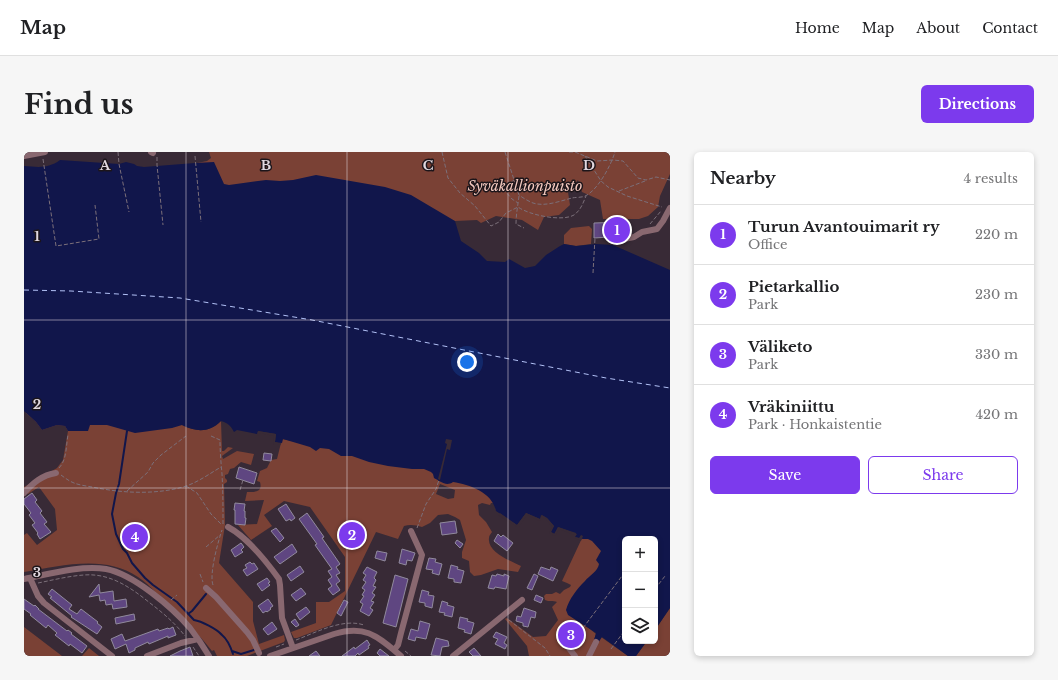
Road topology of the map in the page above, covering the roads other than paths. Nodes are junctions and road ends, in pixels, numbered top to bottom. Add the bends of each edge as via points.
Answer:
1 (43, 153) edge
2 (24, 156) edge
3 (670, 208) edge
4 (614, 239) dead end
5 (56, 473) road end
6 (24, 493) edge
7 (226, 527) road end
8 (412, 534) road end
9 (29, 580) edge
10 (206, 588) road end
11 (522, 600) dead end
12 (198, 639) junction
13 (564, 642) dead end
14 (596, 642) dead end
15 (293, 648) junction
16 (394, 650) junction
17 (259, 653) dead end
18 (112, 656) edge
19 (147, 656) edge
20 (208, 656) edge
21 (270, 656) edge
22 (401, 656) edge
23 (453, 656) edge
24 (575, 656) edge
25 (589, 656) edge

1 - 2 street
3 - 4 street via 657,229 624,239
5 - 6 street via 37,480
7 - 15 street via 236,531 246,540 278,579 282,618
8 - 16 street via 422,555 398,645
9 - 12 street via 82,568 106,569 120,573 166,605
9 - 18 street via 44,603
10 - 17 street via 250,636
11 - 23 street
12 - 19 street
12 - 20 street
13 - 24 street
14 - 25 street
15 - 16 street via 342,631 359,630 376,636
15 - 21 street
16 - 22 street

